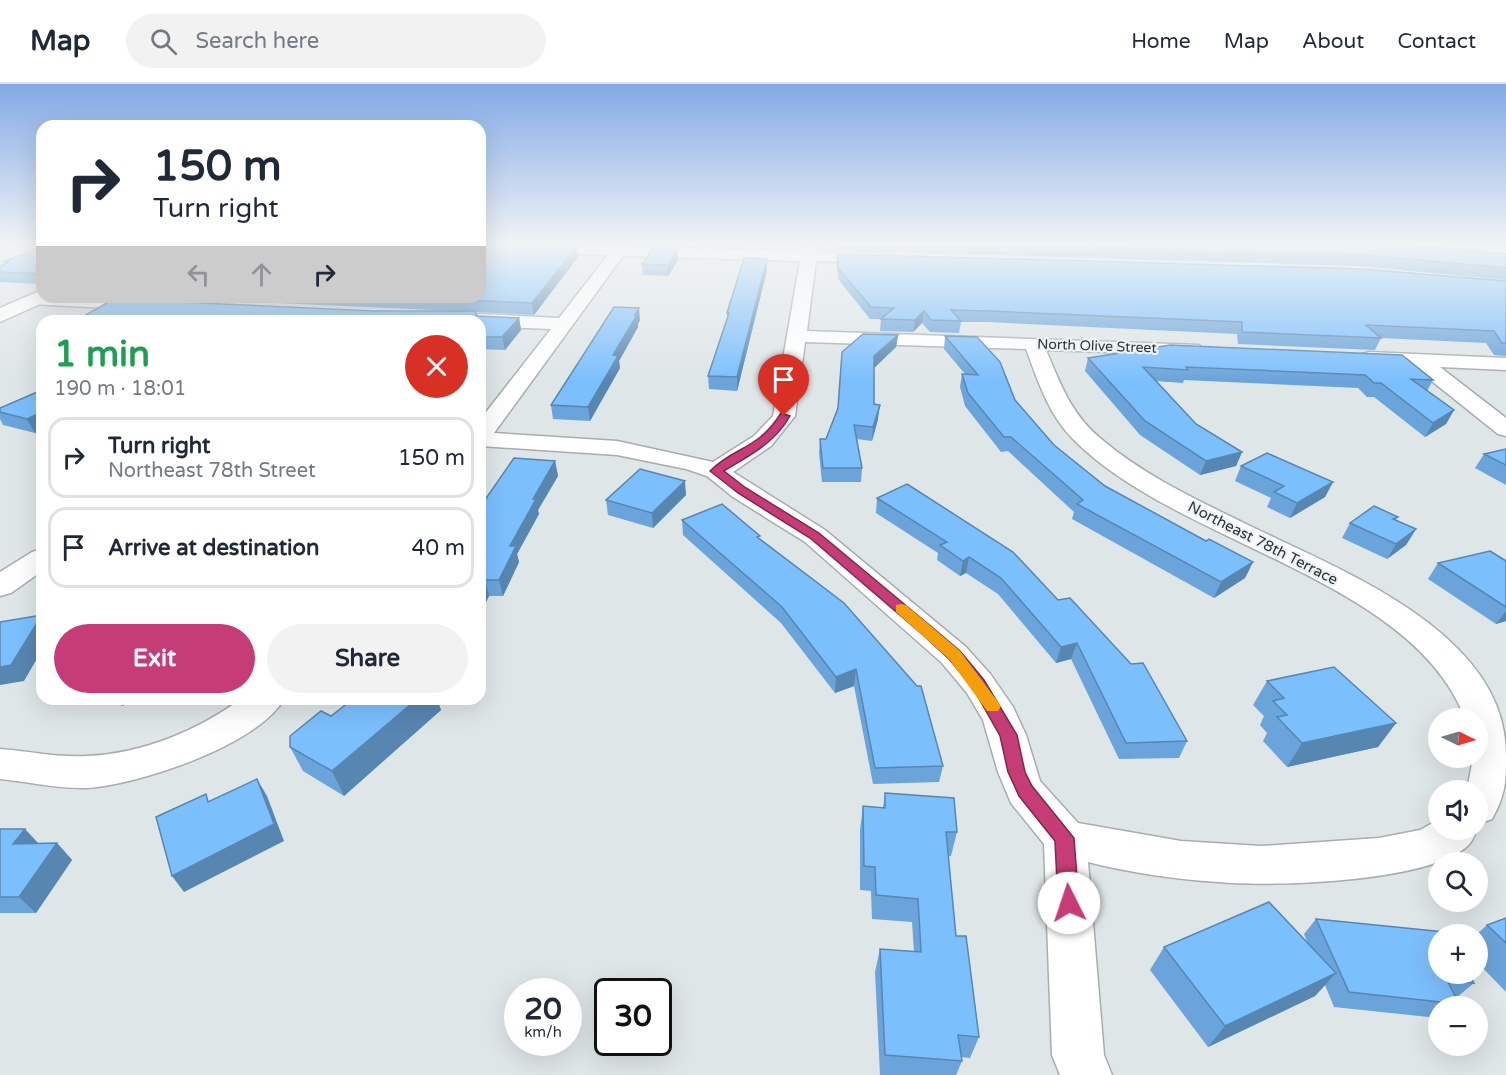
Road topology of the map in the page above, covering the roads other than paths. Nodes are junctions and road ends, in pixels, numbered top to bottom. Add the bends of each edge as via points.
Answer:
1 (591, 289) edge
2 (804, 289) edge
3 (36, 299) edge
4 (117, 303) edge
5 (164, 306) edge
6 (0, 316) edge
7 (486, 320) edge
8 (565, 324) junction
9 (796, 336) junction
10 (1033, 343) junction
11 (1215, 350) edge
12 (1351, 357) edge
13 (1419, 361) junction
14 (1506, 364) edge
15 (1506, 429) edge
16 (486, 430) edge
17 (486, 438) edge
18 (716, 471) junction
19 (36, 562) edge
20 (0, 586) edge
21 (257, 705) edge
22 (1500, 746) edge
23 (0, 764) edge
24 (1488, 787) edge
25 (1065, 838) junction
26 (1443, 840) edge
27 (1086, 1075) edge

1 - 8 street
2 - 9 street
3 - 6 street
4 - 5 street
7 - 8 street
8 - 16 street
9 - 10 street, North Olive Street
9 - 18 street via 784,416 777,429 764,442
10 - 11 street, North Olive Street
10 - 22 street, Northeast 78th Terrace via 1058,406 1091,443 1156,488 1363,594 1419,633 1464,679
12 - 13 street
13 - 14 street
13 - 15 street
17 - 18 street via 617,448
18 - 25 street via 815,536 954,655 1000,717 1025,791
19 - 20 street
21 - 23 street via 193,743 139,762 86,772
22 - 24 street
25 - 26 street via 1114,851 1188,861 1278,865 1352,861 1403,853
25 - 27 street via 1078,1055

